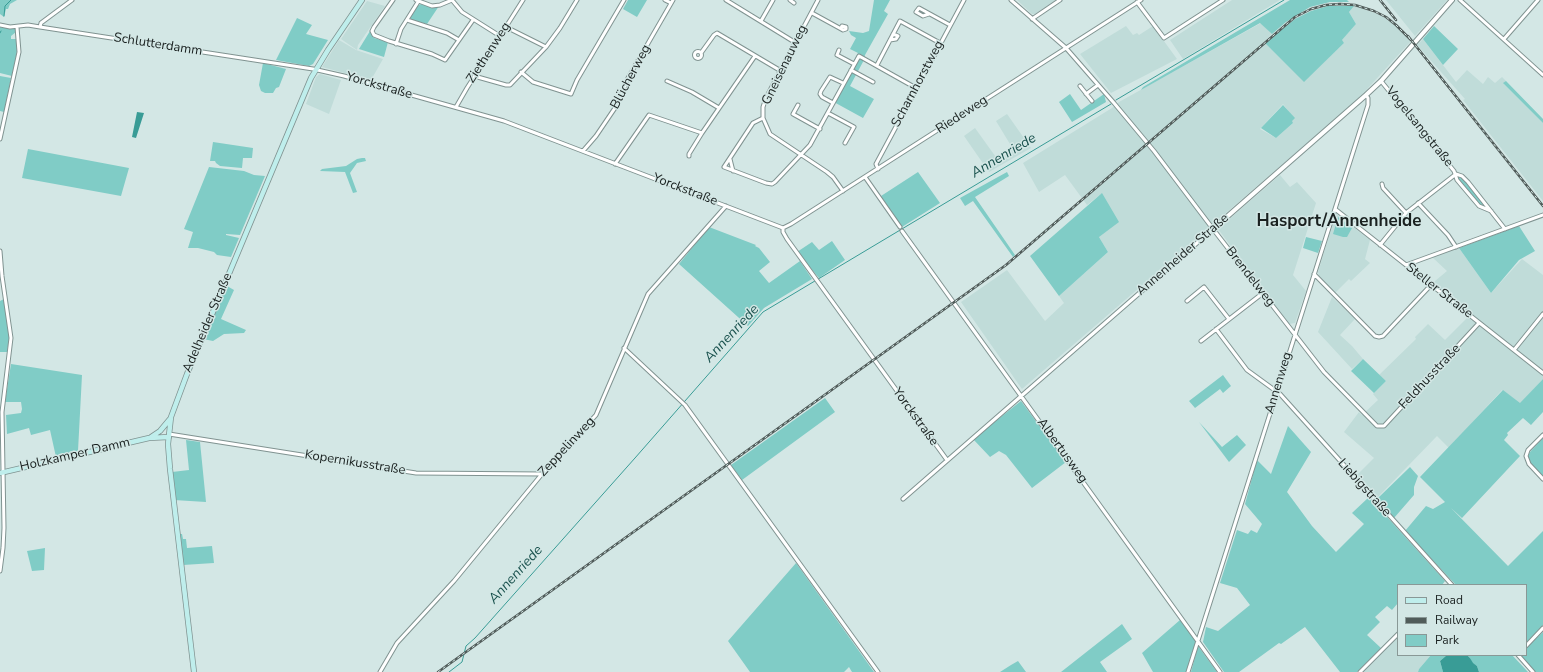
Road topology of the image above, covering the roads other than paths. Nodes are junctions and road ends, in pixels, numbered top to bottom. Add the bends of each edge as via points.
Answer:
1 (72, 0) edge
2 (362, 0) edge
3 (392, 0) edge
4 (452, 0) edge
5 (523, 0) edge
6 (577, 0) edge
7 (624, 0) edge
8 (666, 0) edge
9 (726, 0) edge
10 (773, 0) edge
11 (790, 0) edge
12 (818, 0) edge
13 (964, 0) edge
14 (1011, 0) edge
15 (1060, 0) edge
16 (1141, 0) edge
17 (1224, 0) edge
18 (1452, 0) edge
19 (1460, 0) edge
20 (1538, 0) edge
21 (417, 1) edge
22 (672, 2) edge
23 (794, 2) dead end
24 (1137, 2) junction
25 (812, 13) junction
26 (929, 14) dead end
27 (1032, 18) junction
28 (407, 20) junction
29 (473, 20) junction
30 (761, 21) junction
31 (0, 25) edge
32 (950, 25) junction
33 (17, 27) junction
34 (40, 27) junction
35 (506, 27) junction
36 (841, 28) dead end
37 (500, 36) junction
38 (1504, 39) junction
39 (459, 40) junction
40 (796, 43) junction
41 (940, 43) junction
42 (396, 44) junction
43 (546, 48) junction
44 (1066, 48) junction
45 (840, 50) dead end
46 (701, 53) dead end
47 (755, 56) junction
48 (854, 64) junction
49 (877, 64) junction
50 (315, 70) junction
51 (781, 70) junction
52 (851, 70) junction
53 (521, 72) junction
54 (1543, 75) edge
55 (474, 76) junction
56 (667, 81) dead end
57 (1381, 81) junction
58 (873, 82) dead end
59 (843, 83) junction
60 (1098, 85) junction
61 (1080, 86) dead end
62 (916, 88) junction
63 (1086, 94) junction
64 (1366, 95) junction
65 (1092, 102) dead end
66 (833, 103) junction
67 (798, 104) dead end
68 (456, 108) junction
69 (719, 108) junction
70 (828, 113) junction
71 (763, 118) junction
72 (820, 128) junction
73 (702, 134) junction
74 (0, 139) edge
75 (845, 143) dead end
76 (583, 151) junction
77 (801, 155) junction
78 (689, 156) dead end
79 (730, 158) junction
80 (615, 164) junction
81 (878, 169) junction
82 (733, 171) junction
83 (1456, 174) junction
84 (865, 177) junction
85 (1382, 184) dead end
86 (843, 191) junction
87 (1418, 203) junction
88 (726, 206) junction
89 (1334, 209) junction
90 (1491, 210) junction
91 (1406, 213) junction
92 (1543, 215) edge
93 (900, 227) dead end
94 (783, 228) junction
95 (1213, 229) junction
96 (1505, 229) junction
97 (902, 231) dead end
98 (1380, 245) junction
99 (1456, 247) junction
100 (0, 251) edge
101 (1406, 265) junction
102 (1314, 274) junction
103 (1431, 285) junction
104 (1263, 293) junction
105 (1187, 301) dead end
106 (1543, 314) edge
107 (1229, 319) junction
108 (1480, 323) junction
109 (1216, 329) junction
110 (1294, 334) junction
111 (1201, 341) dead end
112 (624, 348) junction
113 (1514, 350) junction
114 (1543, 372) edge
115 (1277, 391) junction
116 (1021, 396) junction
117 (171, 417) junction
118 (1377, 426) joint
119 (160, 431) junction
120 (169, 434) junction
121 (1543, 435) edge
122 (149, 438) junction
123 (947, 460) junction
124 (2, 472) edge
125 (542, 474) junction
126 (1543, 479) edge
127 (903, 499) dead end
128 (0, 571) edge
129 (1451, 584) edge
130 (1543, 628) edge
131 (1397, 635) edge
132 (1198, 641) junction
133 (1527, 645) edge
134 (1519, 656) edge
135 (194, 672) edge
136 (380, 672) edge
137 (878, 672) edge
138 (1188, 672) edge
139 (1220, 672) edge
140 (1360, 672) edge
141 (1533, 672) edge

1 - 34 street via 41,23
2 - 50 main road, Adelheider Straße
3 - 42 street via 372,31 375,37
4 - 21 street via 432,6
4 - 29 street
5 - 35 street, Ziethenweg
6 - 43 street
7 - 53 street via 571,94 533,82
8 - 22 street
9 - 30 street
10 - 30 street
11 - 23 street
12 - 25 street, Gneisenauweg
13 - 32 street, Scharnhorstweg
14 - 27 street, Brendelweg
15 - 27 street
16 - 24 street, Riedeweg
17 - 24 street via 1164,38
18 - 57 street, Annenheider Straße
19 - 38 street
20 - 38 street
21 - 28 street
22 - 76 street, Blücherweg via 628,78 618,105
24 - 44 street, Riedeweg
25 - 36 street
25 - 40 street, Gneisenauweg
26 - 32 street
27 - 44 street, Brendelweg
28 - 39 street via 447,33
28 - 42 street
29 - 37 street
29 - 39 street
30 - 40 street
31 - 33 street, Schlutterdamm
32 - 41 street, Scharnhorstweg
33 - 34 street, Schlutterdamm
33 - 74 street via 19,52
34 - 50 street, Schlutterdamm
35 - 37 street, Ziethenweg
35 - 43 street
37 - 55 street, Ziethenweg
38 - 54 street
39 - 42 street via 445,60
40 - 51 street, Gneisenauweg
41 - 49 street via 900,22
41 - 62 street, Scharnhorstweg
43 - 53 street
44 - 60 street, Brendelweg
44 - 81 street, Riedeweg
45 - 48 street via 837,55
46 - 47 street via 717,33
47 - 51 street
47 - 69 street
48 - 49 street via 859,56
48 - 52 street
49 - 62 street
50 - 68 street, Yorckstraße
50 - 117 main road, Adelheider Straße
51 - 71 street, Gneisenauweg via 766,98
52 - 58 street
52 - 59 street
53 - 55 street via 510,85
55 - 68 street, Ziethenweg
56 - 69 street
57 - 64 street, Annenheider Straße
57 - 83 street, Vogelsangstraße
59 - 66 street
59 - 66 street via 830,77 821,91 822,97
60 - 63 street
60 - 95 street, Brendelweg via 1154,151
61 - 63 street
62 - 81 street, Scharnhorstweg via 876,164
63 - 65 street
64 - 89 street, Annenweg via 1368,105
64 - 95 street, Annenheider Straße
66 - 70 street
67 - 72 street via 793,114
68 - 76 street, Yorckstraße via 504,121
69 - 73 street
70 - 72 street
70 - 75 street via 854,127
71 - 77 street, Gneisenauweg via 770,134
71 - 79 street via 753,123
72 - 77 street
73 - 78 street
73 - 80 street via 649,115
76 - 80 street, Yorckstraße
77 - 82 street via 772,184
77 - 86 street, Gneisenauweg via 833,177
79 - 82 street
79 - 82 street via 724,167
80 - 88 street, Yorckstraße
81 - 84 street, Riedeweg
83 - 87 street
83 - 90 street, Vogelsangstraße via 1468,182
83 - 90 street, Vogelsangstraße via 1457,180 1480,206
84 - 86 street, Riedeweg
84 - 93 street
85 - 91 street
86 - 94 street, Riedeweg
87 - 91 street
87 - 99 street
88 - 94 street, Yorckstraße
88 - 112 street, Zeppelinweg via 648,294
89 - 98 street, Steller Straße
89 - 102 street, Annenweg
90 - 96 street, Vogelsangstraße
91 - 98 street
92 - 96 street
94 - 123 street, Yorckstraße via 787,239
95 - 104 street, Brendelweg
95 - 116 street, Annenheider Straße
96 - 99 street
97 - 116 street, Albertusweg
98 - 101 street, Steller Straße
99 - 101 street
100 - 124 street via 11,338 2,412
101 - 103 street, Steller Straße
102 - 103 street via 1375,336 1379,337 1383,336
102 - 110 street, Annenweg
103 - 108 street, Steller Straße
104 - 107 street
104 - 110 street, Brendelweg
105 - 107 street via 1204,287
106 - 113 street
107 - 109 street
108 - 113 street, Steller Straße
108 - 118 street, Feldhusstraße via 1384,426
109 - 111 street
109 - 115 street, Liebigstraße via 1247,370
110 - 115 street, Annenweg
110 - 118 street, Brendelweg via 1324,372
112 - 125 street, Zeppelinweg via 596,415
112 - 137 street via 682,400
113 - 114 street, Steller Straße
115 - 129 street, Liebigstraße
115 - 132 street, Annenweg
116 - 123 street, Annenheider Straße
116 - 132 street, Albertusweg
117 - 119 main road, Holzkamper Damm
117 - 120 main road, Adelheider Straße
119 - 120 main road
119 - 122 main road, Holzkamper Damm
120 - 122 main road, Holzkamper Damm
120 - 125 street, Kopernikusstraße via 416,473
120 - 135 main road, Adelheider Straße via 173,500
121 - 126 street via 1528,450 1526,460
122 - 124 main road, Holzkamper Damm
123 - 127 street, Annenheider Straße
124 - 128 street via 4,540
125 - 136 street, Zeppelinweg via 454,581 397,643
130 - 133 street
131 - 140 street
132 - 138 street, Annenweg
132 - 139 street, Albertusweg
134 - 141 street

